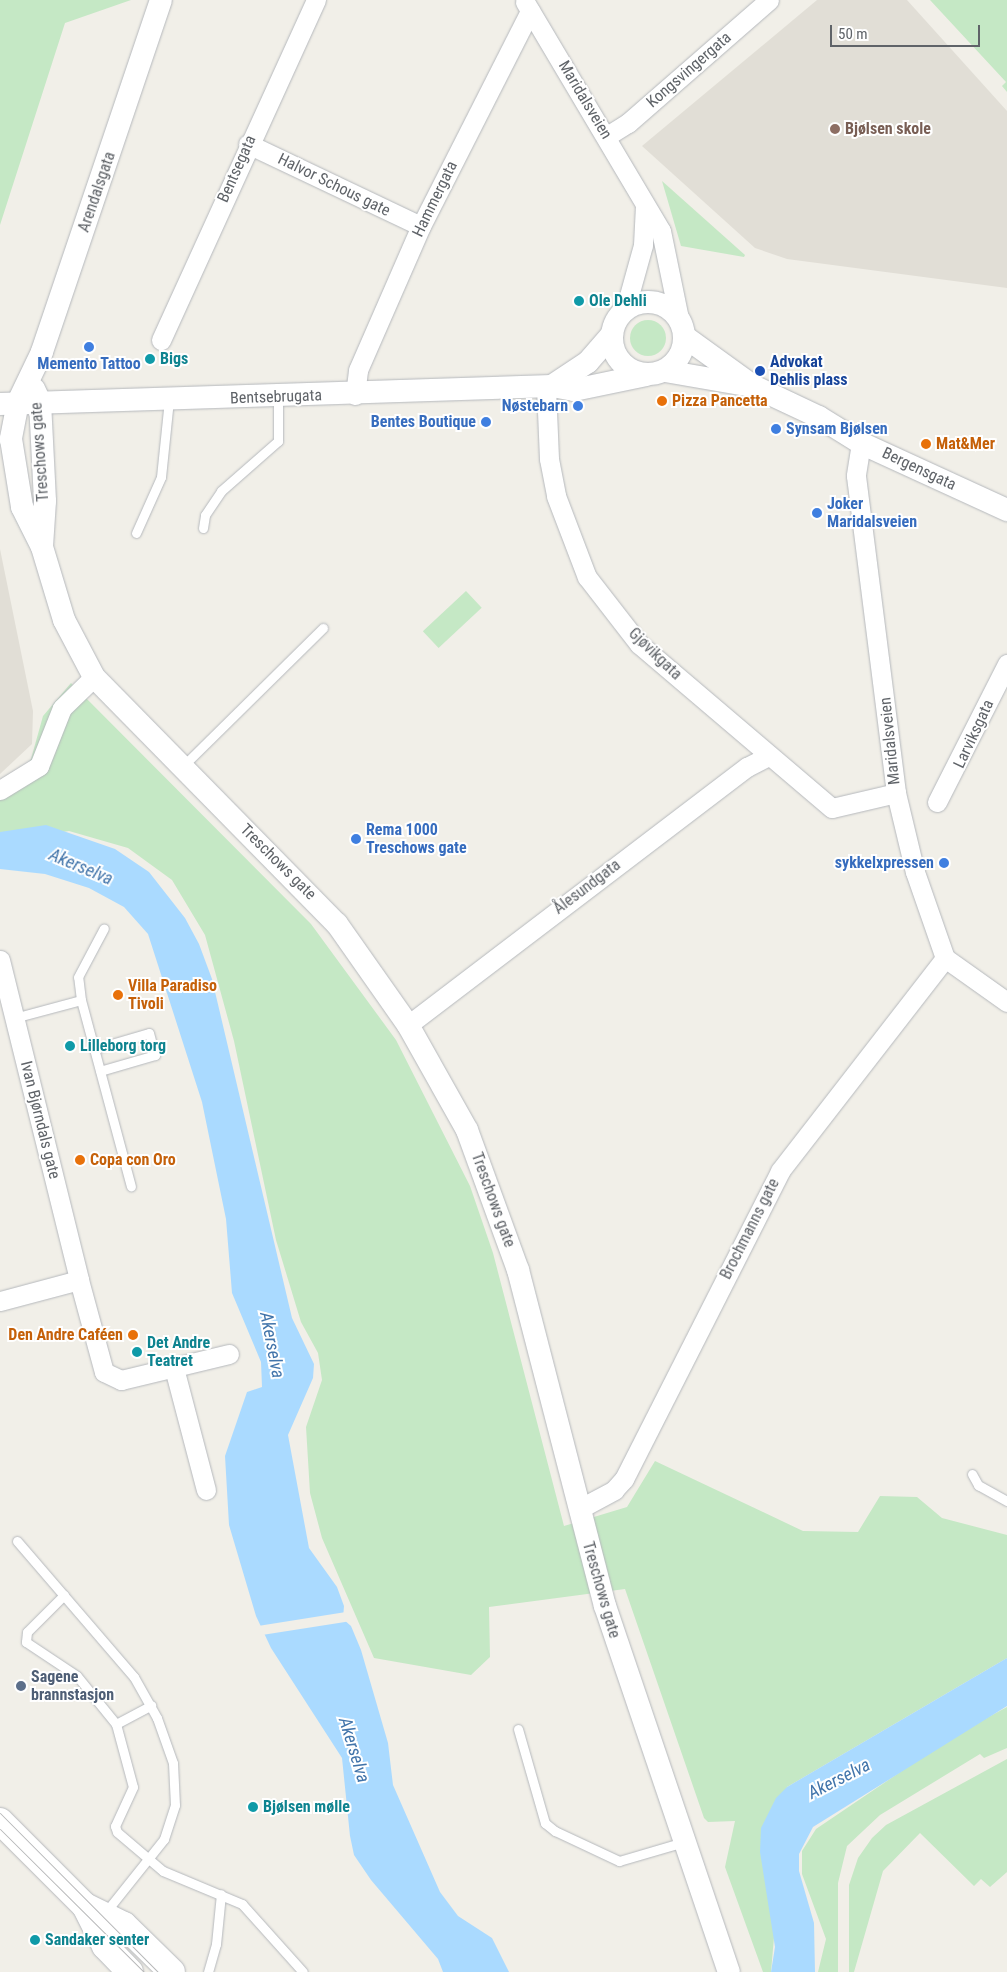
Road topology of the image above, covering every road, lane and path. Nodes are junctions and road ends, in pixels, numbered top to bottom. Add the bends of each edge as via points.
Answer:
1 (161, 0) edge
2 (316, 0) edge
3 (769, 0) edge
4 (527, 5) edge
5 (607, 136) junction
6 (248, 144) junction
7 (644, 202) junction
8 (420, 226) junction
9 (625, 310) junction
10 (682, 328) junction
11 (612, 334) junction
12 (162, 340) dead end
13 (655, 373) junction
14 (753, 386) junction
15 (549, 387) junction
16 (355, 395) junction
17 (278, 397) junction
18 (22, 398) edge
19 (169, 400) junction
20 (861, 443) junction
21 (1007, 510) edge
22 (203, 528) dead end
23 (136, 533) dead end
24 (324, 628) dead end
25 (1007, 664) edge
26 (94, 677) junction
27 (769, 756) junction
28 (182, 767) junction
29 (0, 790) edge
30 (896, 793) junction
31 (937, 802) dead end
32 (104, 928) dead end
33 (945, 958) junction
34 (0, 960) edge
35 (81, 1000) junction
36 (1007, 1002) edge
37 (14, 1018) junction
38 (408, 1024) junction
39 (94, 1049) junction
40 (100, 1071) junction
41 (132, 1186) dead end
42 (79, 1280) junction
43 (0, 1301) edge
44 (230, 1354) dead end
45 (174, 1368) junction
46 (972, 1474) dead end
47 (206, 1490) dead end
48 (1007, 1500) edge
49 (579, 1509) junction
50 (17, 1540) dead end
51 (64, 1595) junction
52 (151, 1705) junction
53 (116, 1724) junction
54 (518, 1729) dead end
55 (0, 1821) edge
56 (684, 1842) junction
57 (148, 1862) junction
58 (221, 1894) junction
59 (94, 1915) junction
60 (130, 1972) edge
61 (172, 1972) edge
62 (208, 1972) edge
63 (303, 1972) edge
64 (729, 1972) edge

1 - 18 street, Arendalsgata
2 - 6 street, Bentsegata
3 - 5 street, Kongsvingergata
4 - 5 street, Maridalsveien
4 - 8 street, Hammergata
5 - 7 street, Maridalsveien
6 - 8 street, Halvor Schous gate
6 - 12 street, Bentsegata
7 - 9 street, Maridalsveien via 646,230
7 - 10 street, Maridalsveien via 668,249
8 - 16 street, Hammergata via 358,370
9 - 10 street via 654,302
9 - 11 street
10 - 13 street via 679,357
10 - 14 street, Bergensgata
11 - 13 street via 617,358 630,370
11 - 15 street via 588,362
13 - 14 street, Bergensgata
13 - 15 street, Bentsebrugata via 574,390
14 - 20 street, Bergensgata via 826,420
15 - 16 street, Bentsebrugata
15 - 27 street, Gjøvikgata via 548,451 556,496 587,577 640,644
16 - 17 street, Bentsebrugata
17 - 19 street, Bentsebrugata
17 - 22 lane via 278,441 221,491 205,515
18 - 19 street, Bentsebrugata
18 - 26 street, Treschows gate via 45,501 42,547 64,620
19 - 23 lane via 161,477
20 - 21 street, Bergensgata
20 - 30 street, Maridalsveien via 856,476
24 - 28 lane
25 - 31 street, Larviksgata
26 - 28 street, Treschows gate
26 - 29 street via 62,708 39,766
27 - 30 street, Gjøvikgata via 832,808
27 - 38 street, Ålesundgata via 746,766
28 - 38 street, Treschows gate via 319,903 364,958
30 - 33 street, Maridalsveien via 916,872
32 - 35 lane via 78,976
33 - 36 street
33 - 49 street, Brochmanns gate via 780,1171 624,1479
34 - 37 street, Ivan Bjørndals gate
35 - 37 lane
35 - 39 lane
37 - 42 street, Ivan Bjørndals gate
38 - 49 street, Treschows gate via 467,1130 502,1221
39 - 40 lane
39 - 40 lane via 149,1033 156,1055
40 - 41 lane
42 - 43 street
42 - 45 street, Ivan Bjørndals gate via 104,1372 121,1380
44 - 45 street, Ivan Bjørndals gate
45 - 47 street
46 - 48 lane via 978,1485
49 - 56 street, Treschows gate via 634,1699
50 - 51 lane
51 - 52 lane via 114,1650
51 - 53 lane via 27,1632 26,1642 77,1676
52 - 53 lane
52 - 57 lane via 167,1739 176,1785 172,1822
53 - 57 lane via 133,1787 115,1826
54 - 56 lane via 545,1823 556,1831 619,1861
55 - 59 main road
56 - 64 street, Treschows gate
57 - 58 lane via 190,1885
57 - 59 lane
58 - 62 lane via 216,1944
58 - 63 lane via 242,1904
59 - 60 main road
59 - 61 main road via 124,1925

